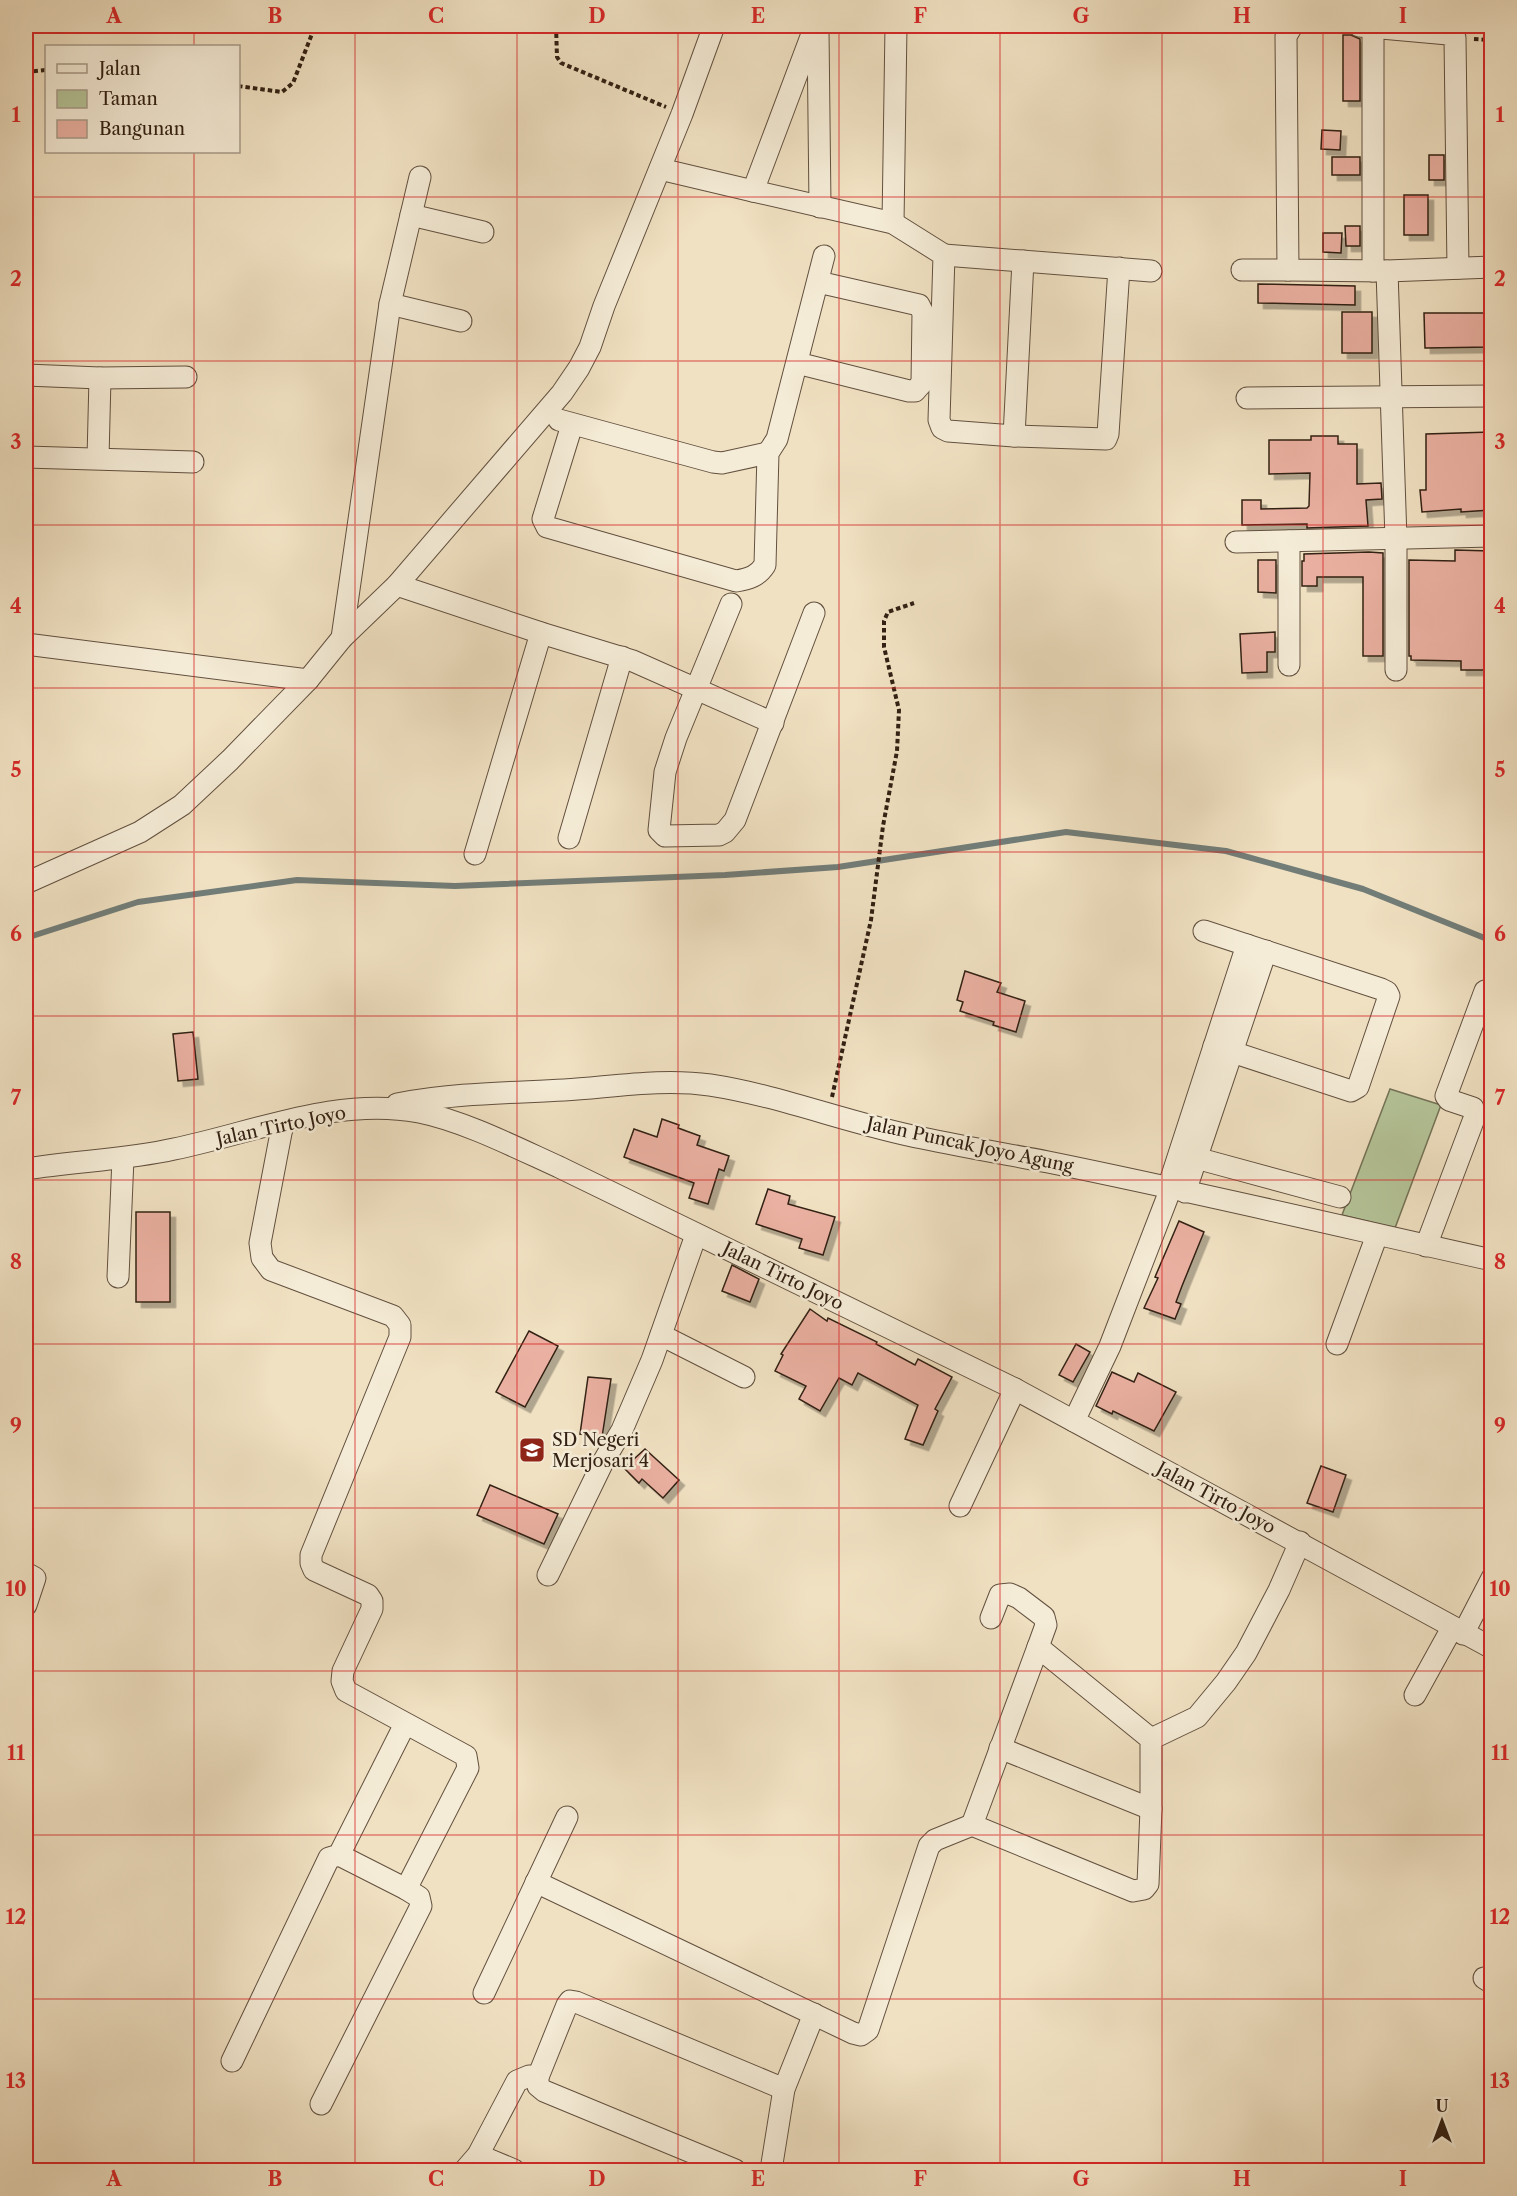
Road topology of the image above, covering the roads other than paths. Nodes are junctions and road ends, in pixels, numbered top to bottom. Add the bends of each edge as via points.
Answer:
1 (714, 26) edge
2 (817, 26) edge
3 (896, 26) edge
4 (1292, 26) edge
5 (1366, 26) edge
6 (660, 169) junction
7 (420, 177) dead end
8 (753, 191) junction
9 (820, 207) junction
10 (411, 214) junction
11 (893, 223) junction
12 (483, 232) dead end
13 (944, 255) junction
14 (824, 256) dead end
15 (1023, 261) junction
16 (1491, 267) edge
17 (1119, 268) junction
18 (1458, 268) junction
19 (1242, 270) dead end
20 (1288, 270) junction
21 (1151, 271) dead end
22 (1380, 271) junction
23 (818, 282) junction
24 (390, 304) junction
25 (461, 321) dead end
26 (797, 363) junction
27 (26, 375) edge
28 (186, 377) dead end
29 (100, 378) junction
30 (1491, 396) edge
31 (1389, 397) junction
32 (1247, 398) dead end
33 (544, 415) junction
34 (572, 425) junction
35 (1014, 435) junction
36 (768, 453) junction
37 (26, 457) edge
38 (98, 458) junction
39 (193, 462) dead end
40 (1491, 536) edge
41 (1396, 539) junction
42 (1289, 541) junction
43 (1236, 542) dead end
44 (396, 585) junction
45 (731, 604) dead end
46 (814, 613) dead end
47 (541, 633) junction
48 (342, 638) junction
49 (26, 644) edge
50 (622, 657) junction
51 (1289, 665) dead end
52 (1396, 670) dead end
53 (308, 680) junction
54 (697, 689) junction
55 (773, 723) junction
56 (569, 838) dead end
57 (475, 854) dead end
58 (26, 883) edge
59 (1204, 931) dead end
60 (1257, 948) junction
61 (1485, 990) dead end
62 (1223, 1049) junction
63 (373, 1109) junction
64 (284, 1122) junction
65 (123, 1158) junction
66 (1196, 1158) junction
67 (26, 1169) edge
68 (1174, 1189) junction
69 (1340, 1197) dead end
70 (696, 1235) junction
71 (1377, 1235) junction
72 (1426, 1245) junction
73 (1491, 1260) edge
74 (118, 1277) dead end
75 (661, 1335) junction
76 (1337, 1344) dead end
77 (744, 1377) dead end
78 (1015, 1389) junction
79 (1074, 1420) junction
80 (960, 1506) dead end
81 (1300, 1542) junction
82 (26, 1573) edge
83 (548, 1575) dead end
84 (1491, 1578) edge
85 (26, 1605) edge
86 (991, 1618) dead end
87 (1457, 1631) junction
88 (1038, 1647) junction
89 (1491, 1648) edge
90 (1415, 1695) dead end
91 (405, 1724) junction
92 (1151, 1739) junction
93 (1000, 1748) junction
94 (1151, 1809) junction
95 (567, 1817) dead end
96 (972, 1825) junction
97 (339, 1855) junction
98 (536, 1882) junction
99 (406, 1889) junction
100 (484, 1993) dead end
101 (814, 2014) junction
102 (232, 2061) dead end
103 (538, 2077) junction
104 (784, 2089) junction
105 (321, 2104) dead end
106 (471, 2163) edge
107 (774, 2169) edge
108 (514, 2170) edge
109 (735, 2170) edge

1 - 6 street
2 - 8 street
2 - 9 street
3 - 11 street
4 - 20 street via 1286,36
5 - 18 street via 1448,34 1455,38
5 - 22 street
6 - 8 street
6 - 33 street via 590,346 579,368
7 - 10 street
8 - 9 street
9 - 11 street
10 - 12 street
10 - 24 street
11 - 13 street
13 - 15 street
13 - 35 street via 939,420 942,428
14 - 23 street
15 - 17 street
15 - 35 street
16 - 18 street
17 - 21 street
17 - 35 street via 1106,439
18 - 22 street
19 - 20 street
20 - 22 street
22 - 31 street
23 - 26 street
23 - 26 street via 919,305 923,313 922,384 909,391
24 - 25 street
24 - 48 street
26 - 36 street via 777,439
27 - 29 street
28 - 29 street
29 - 38 street
30 - 31 street
31 - 32 street
31 - 41 street
33 - 34 street
33 - 44 street
34 - 36 street via 713,462
34 - 36 street via 543,519 547,527 736,581 758,574 765,565
37 - 38 street
38 - 39 street
40 - 41 street
41 - 42 street
41 - 52 street
42 - 43 street
42 - 51 street
44 - 47 street
44 - 48 street
45 - 54 street
46 - 55 street
47 - 50 street
47 - 57 street
48 - 53 street
49 - 53 street
50 - 54 street
50 - 56 street
53 - 58 street via 182,805 140,832
54 - 55 street
54 - 55 street via 665,772 659,830 664,836 719,835 729,828
59 - 60 street
60 - 62 street
60 - 62 street via 1387,992 1389,996 1358,1087 1351,1091
61 - 72 street via 1446,1096 1473,1108 1475,1116
62 - 66 street
62 - 68 street
63 - 64 street, Jalan Tirto Joyo via 317,1114
63 - 68 street, Jalan Puncak Joyo Agung via 459,1094 680,1083 708,1085 896,1133
63 - 70 street, Jalan Tirto Joyo via 418,1112 497,1139
64 - 65 street, Jalan Tirto Joyo
64 - 91 street via 260,1243 262,1258 271,1270 393,1316 400,1324 400,1337 311,1563 314,1570 368,1595 372,1601 372,1609 343,1671 346,1691
65 - 67 street, Jalan Tirto Joyo
65 - 74 street
66 - 68 street
66 - 69 street
68 - 71 street, Jalan Puncak Joyo Agung
68 - 79 street via 1110,1346
70 - 75 street
70 - 78 street, Jalan Tirto Joyo
71 - 72 street, Jalan Puncak Joyo Agung
71 - 76 street
72 - 73 street, Jalan Puncak Joyo Agung
75 - 77 street
75 - 83 street via 622,1430
78 - 79 street, Jalan Tirto Joyo
78 - 80 street
79 - 81 street, Jalan Tirto Joyo
81 - 87 street, Jalan Tirto Joyo
81 - 92 street via 1279,1590 1227,1682 1197,1717
82 - 85 street via 35,1578
84 - 87 street
86 - 88 street via 1000,1595 1019,1598 1044,1617 1046,1624
87 - 89 street, Jalan Tirto Joyo
87 - 90 street
88 - 92 street
88 - 93 street
91 - 97 street
91 - 99 street via 466,1756 468,1762
92 - 94 street
93 - 94 street
93 - 96 street
94 - 96 street via 1148,1884 1140,1891
95 - 98 street
96 - 101 street via 929,1846 868,2030 861,2035 854,2033
97 - 99 street
97 - 102 street via 329,1858
98 - 100 street
98 - 101 street
99 - 105 street via 419,1897 420,1906
101 - 104 street
103 - 104 street via 570,2001
103 - 106 street via 517,2081
103 - 109 street via 538,2086 544,2091
104 - 107 street
106 - 108 street

